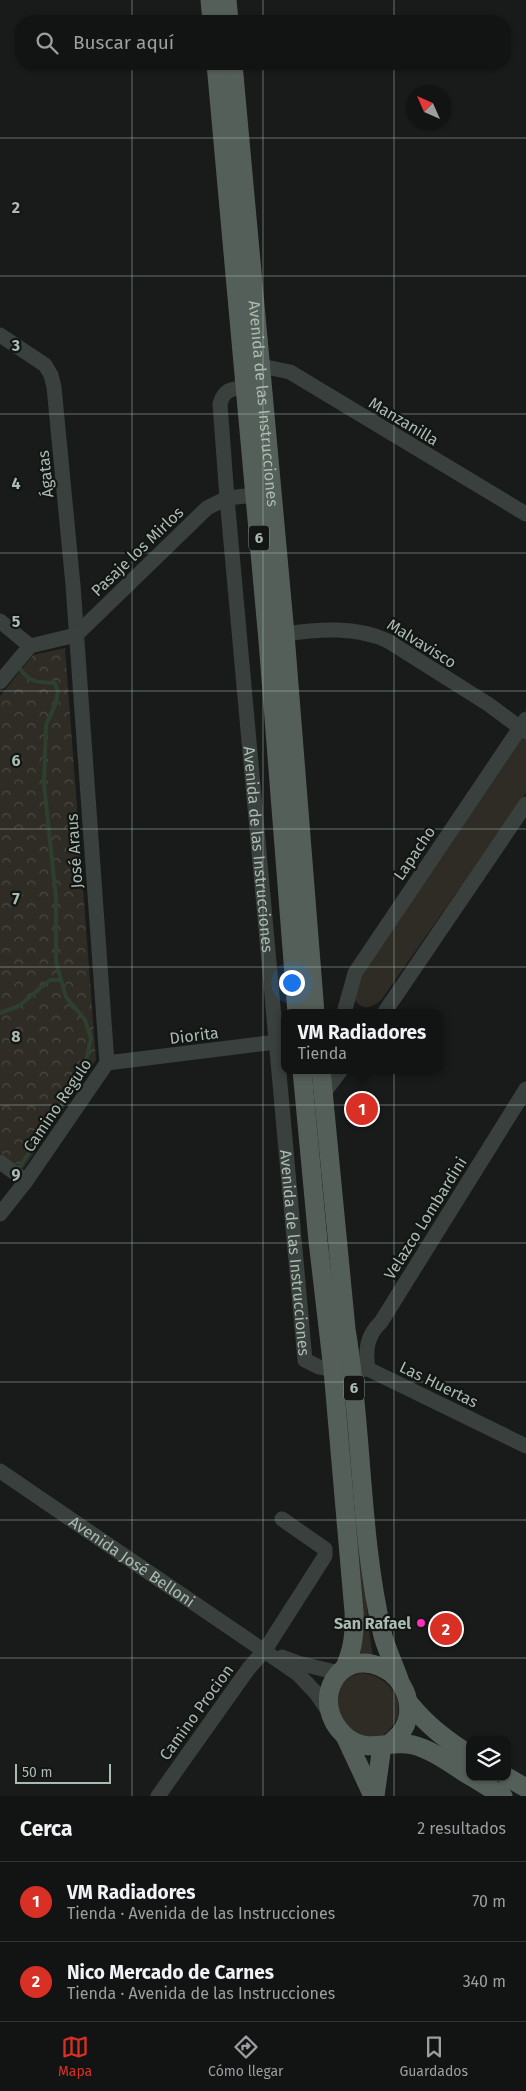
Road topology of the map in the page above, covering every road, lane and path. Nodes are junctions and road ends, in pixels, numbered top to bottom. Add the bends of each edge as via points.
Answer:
1 (210, 0) edge
2 (227, 0) edge
3 (211, 15) edge
4 (228, 15) edge
5 (217, 70) edge
6 (234, 70) edge
7 (0, 335) edge
8 (261, 366) junction
9 (246, 387) junction
10 (255, 496) junction
11 (227, 498) junction
12 (526, 514) edge
13 (0, 621) edge
14 (285, 634) junction
15 (76, 636) junction
16 (30, 646) junction
17 (0, 682) edge
18 (524, 726) edge
19 (526, 804) edge
20 (296, 1009) edge
21 (315, 1009) edge
22 (346, 1009) edge
23 (387, 1009) edge
24 (280, 1042) edge
25 (281, 1055) edge
26 (107, 1063) junction
27 (283, 1074) edge
28 (302, 1074) edge
29 (321, 1074) edge
30 (338, 1074) edge
31 (526, 1088) edge
32 (323, 1094) junction
33 (0, 1162) edge
34 (26, 1181) junction
35 (0, 1214) edge
36 (360, 1369) junction
37 (333, 1370) junction
38 (526, 1446) edge
39 (0, 1471) edge
40 (282, 1519) dead end
41 (264, 1650) junction
42 (342, 1671) junction
43 (404, 1691) junction
44 (331, 1716) junction
45 (345, 1736) junction
46 (386, 1745) junction
47 (466, 1752) edge
48 (466, 1774) edge
49 (511, 1779) edge
50 (478, 1781) edge
51 (526, 1788) edge
52 (158, 1796) edge
53 (374, 1796) edge
54 (503, 1796) edge

1 - 3 main road
2 - 4 main road
5 - 9 main road, Avenida de las Instrucciones / 6
6 - 8 main road, Avenida de las Instrucciones / 6
7 - 15 street, Ágatas via 45,365 51,375
8 - 12 street, Manzanilla via 290,372
8 - 14 main road, Avenida de las Instrucciones / 6
9 - 10 main road, Avenida de las Instrucciones / 6
9 - 11 street, Avenida de las Instrucciones via 229,389 220,404
10 - 11 street
10 - 20 main road, Avenida de las Instrucciones / 6
11 - 15 street, Pasaje los Mirlos via 207,508
11 - 24 street, Avenida de las Instrucciones
13 - 16 street
14 - 18 street, Malvavisco via 306,631 374,634
14 - 21 main road, Avenida de las Instrucciones / 6
15 - 16 street
15 - 26 street, José Araus
16 - 17 street
18 - 22 street, Lapacho via 355,973
19 - 23 street
24 - 25 street, Avenida de las Instrucciones
24 - 26 street, Diorita
26 - 34 street, Camino Regulo
27 - 37 street, Avenida de las Instrucciones via 305,1360
28 - 37 main road, Avenida de las Instrucciones / 6
29 - 32 main road, 6
30 - 32 street
31 - 36 street, Velazco Lombardini via 374,1329
32 - 36 main road, 6 via 346,1329
33 - 34 street
34 - 35 street, Camino Regulo
36 - 37 street, Las Huertas
36 - 38 street, Las Huertas
36 - 43 main road, 6 via 367,1535 384,1636
37 - 42 main road, Avenida de las Instrucciones / 6 via 355,1631 352,1653
39 - 41 street, Avenida José Belloni
40 - 41 street, Camino Procion via 325,1549 325,1556
41 - 42 street, Avenida José Belloni via 298,1663
41 - 44 street, Avenida José Belloni via 298,1674
41 - 52 street, Camino Procion
42 - 43 main road, Avenida José Belloni via 359,1664 376,1664 389,1670
42 - 44 main road, Avenida de las Instrucciones via 333,1680 328,1699
43 - 46 main road via 408,1714 400,1734
43 - 47 main road, Avenida José Belloni via 425,1722
44 - 45 main road, Avenida José Belloni
45 - 46 main road via 358,1744
45 - 53 main road
46 - 48 main road via 414,1746
46 - 53 main road
49 - 51 main road
50 - 54 main road

